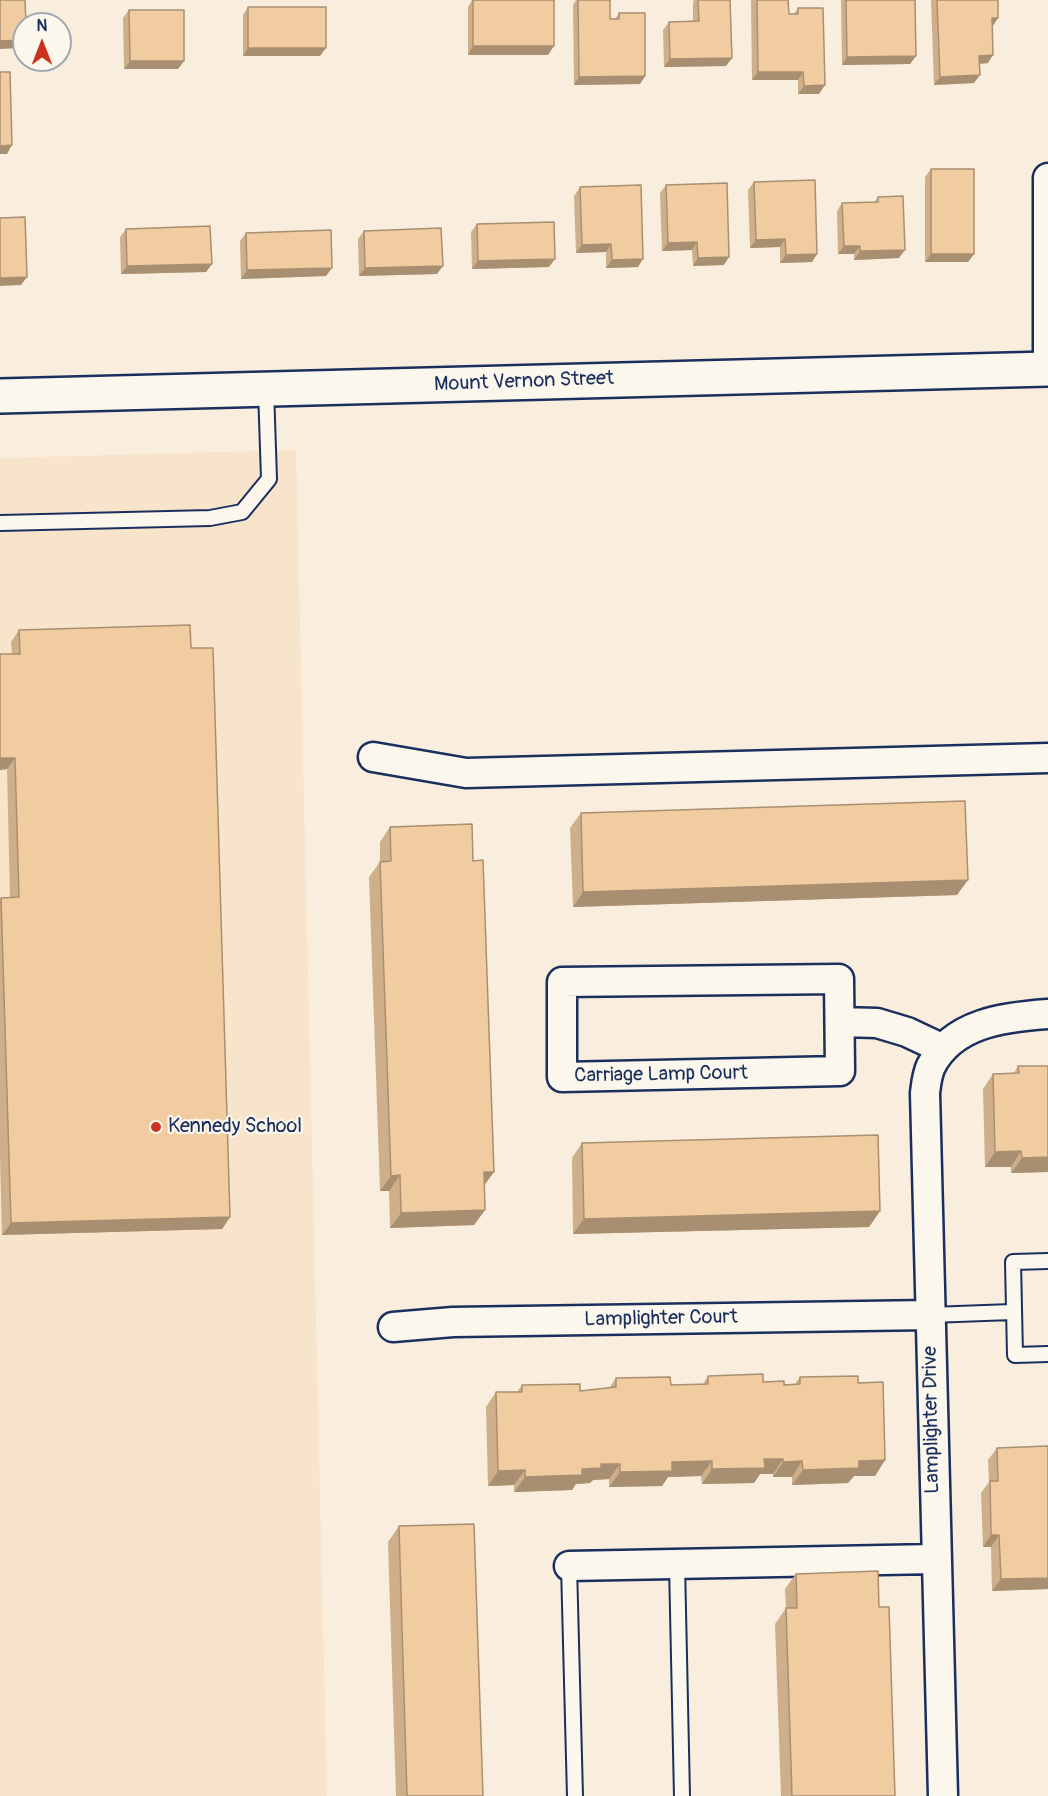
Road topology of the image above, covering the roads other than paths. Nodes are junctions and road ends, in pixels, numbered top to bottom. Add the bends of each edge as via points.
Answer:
1 (1048, 178) edge
2 (1048, 355) edge
3 (1048, 369) edge
4 (266, 389) junction
5 (0, 396) edge
6 (0, 523) edge
7 (373, 757) dead end
8 (1048, 758) edge
9 (1048, 1014) edge
10 (840, 1022) junction
11 (943, 1049) junction
12 (1048, 1261) edge
13 (1012, 1312) junction
14 (930, 1315) junction
15 (393, 1327) dead end
16 (1048, 1354) edge
17 (935, 1559) junction
18 (677, 1564) junction
19 (569, 1566) joint
20 (575, 1796) edge
21 (682, 1796) edge
22 (943, 1796) edge

1 - 2 street
3 - 4 street, Mount Vernon Street
4 - 5 street, Mount Vernon Street
4 - 6 lane via 269,479 242,512 210,518
7 - 8 street via 466,773
9 - 11 street via 1010,1016 977,1026
10 - 10 street, Carriage Lamp Court via 839,978 562,982 562,1077 840,1071
10 - 11 street via 877,1023
11 - 14 street, Lamplighter Drive via 930,1068 925,1093
12 - 13 lane via 1013,1262
13 - 14 lane
13 - 16 lane via 1015,1355
14 - 15 street, Lamplighter Court via 453,1322
14 - 17 street, Lamplighter Drive
17 - 18 street
17 - 22 street, Lamplighter Drive
18 - 19 street
18 - 21 lane
19 - 20 lane

